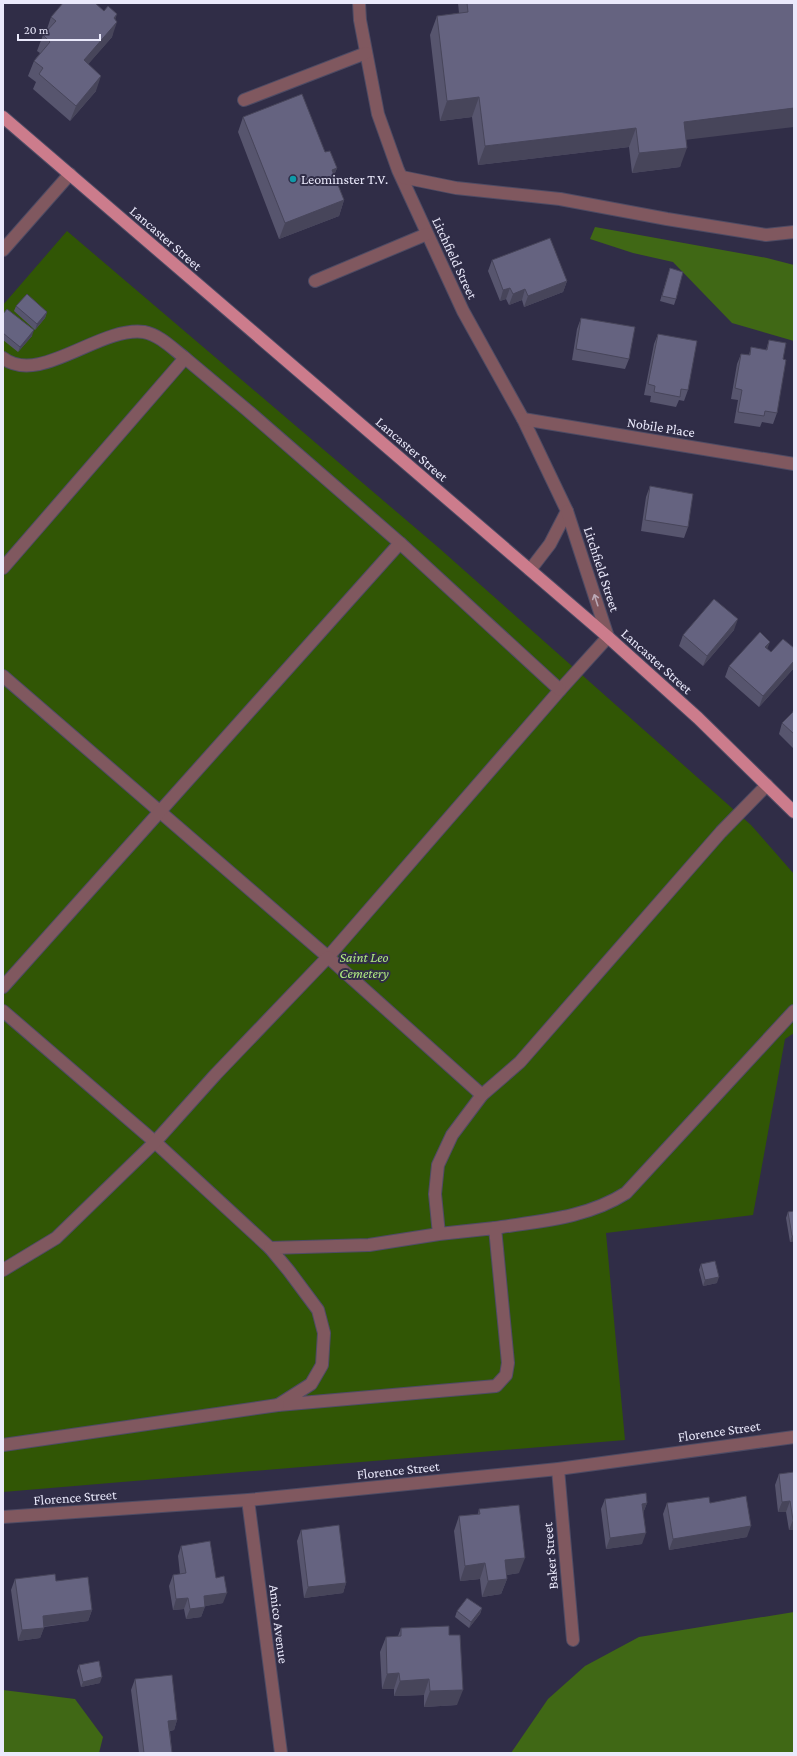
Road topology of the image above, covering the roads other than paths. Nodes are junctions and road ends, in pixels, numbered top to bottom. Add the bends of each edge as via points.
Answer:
1 (359, 3) edge
2 (366, 52) junction
3 (244, 100) dead end
4 (3, 117) edge
5 (70, 174) junction
6 (402, 177) junction
7 (794, 232) edge
8 (427, 234) junction
9 (3, 250) edge
10 (315, 280) dead end
11 (3, 358) edge
12 (185, 358) junction
13 (522, 419) junction
14 (794, 464) edge
15 (567, 511) junction
16 (400, 543) junction
17 (3, 568) edge
18 (530, 570) junction
19 (608, 637) junction
20 (3, 676) edge
21 (560, 690) junction
22 (767, 785) junction
23 (161, 811) junction
24 (794, 812) edge
25 (328, 957) junction
26 (3, 987) edge
27 (3, 1011) edge
28 (794, 1011) edge
29 (482, 1095) junction
30 (155, 1142) junction
31 (495, 1228) junction
32 (439, 1234) junction
33 (270, 1248) junction
34 (3, 1270) edge
35 (278, 1405) junction
36 (794, 1437) edge
37 (3, 1445) edge
38 (558, 1469) junction
39 (248, 1500) junction
40 (3, 1517) edge
41 (573, 1640) dead end
42 (281, 1753) edge

1 - 2 street, Litchfield Street
2 - 3 street
2 - 6 street, Litchfield Street via 378,114
4 - 5 main road, Lancaster Street
5 - 9 street
5 - 18 main road, Lancaster Street
6 - 7 street via 456,188 560,199 766,235
6 - 8 street, Litchfield Street
8 - 10 street
8 - 13 street, Litchfield Street via 463,311
11 - 12 street via 12,364 27,367 46,363 101,339 144,332 157,336
12 - 16 street
12 - 17 street
13 - 14 street, Nobile Place
13 - 15 street, Litchfield Street
15 - 18 street, Litchfield Street via 550,544
19 -> 15 street, Litchfield Street
16 - 21 street
16 - 23 street
18 - 19 main road, Lancaster Street
19 - 21 street
19 - 22 main road, Lancaster Street via 698,718
20 - 23 street
21 - 25 street
22 - 24 main road, Lancaster Street
22 - 29 street via 721,832 520,1062
23 - 25 street
23 - 26 street
25 - 29 street
25 - 30 street
27 - 30 street
28 - 31 street via 626,1193 611,1203 585,1213
29 - 32 street via 452,1135 438,1165 435,1194
30 - 33 street
30 - 34 street via 56,1238
31 - 32 street
31 - 35 street via 508,1363 506,1375 496,1386
32 - 33 street via 368,1245
33 - 35 street via 318,1310 324,1333 322,1365 311,1384
35 - 37 street
36 - 38 street, Florence Street
38 - 39 street, Florence Street
38 - 41 street, Baker Street
39 - 40 street, Florence Street
39 - 42 street, Amico Avenue

